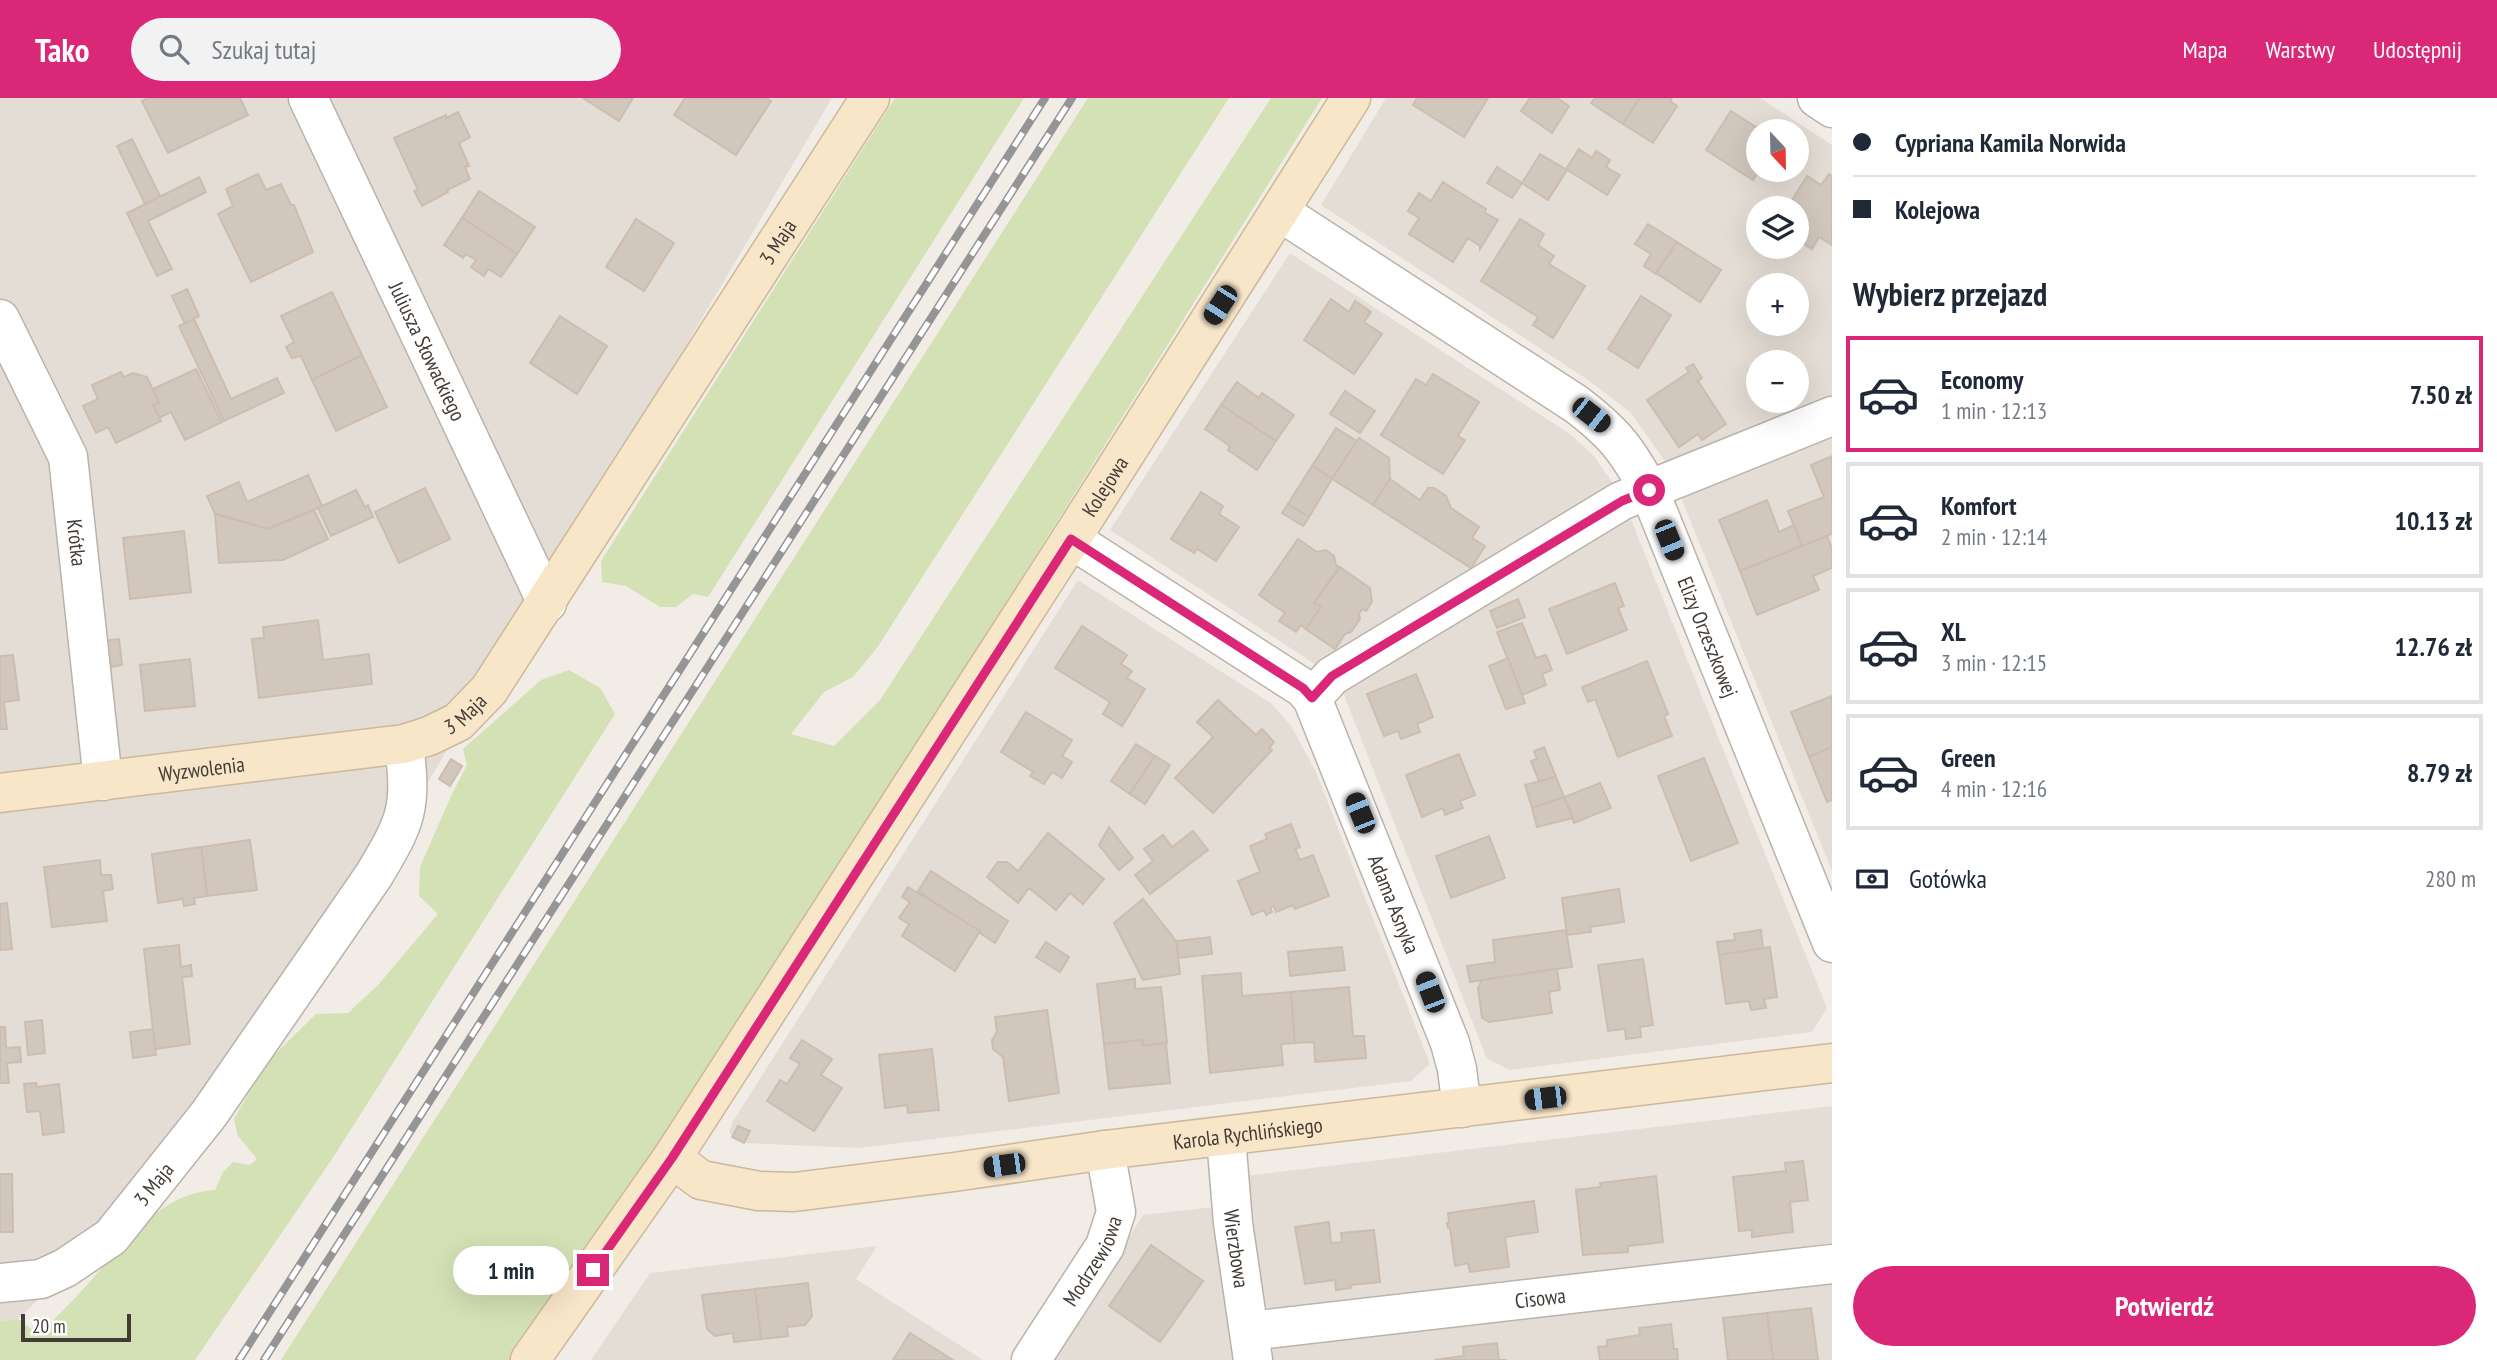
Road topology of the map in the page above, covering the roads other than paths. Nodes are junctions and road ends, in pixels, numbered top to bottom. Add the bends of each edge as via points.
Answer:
1 (308, 98) edge
2 (870, 98) edge
3 (1351, 98) edge
4 (1817, 98) edge
5 (1832, 108) edge
6 (1280, 212) junction
7 (0, 319) edge
8 (1832, 416) edge
9 (1649, 490) junction
10 (1071, 539) junction
11 (547, 603) junction
12 (1312, 698) junction
13 (404, 744) junction
14 (103, 781) junction
15 (0, 793) edge
16 (1832, 943) edge
17 (1832, 1063) edge
18 (1462, 1108) junction
19 (1226, 1137) junction
20 (1105, 1150) junction
21 (672, 1158) junction
22 (1832, 1264) edge
23 (0, 1283) edge
24 (1251, 1346) edge
25 (530, 1360) edge
26 (1031, 1360) edge

1 - 11 street, Juliusza Słowackiego
2 - 11 street, 3 Maja
3 - 6 street, Kolejowa
4 - 5 street
6 - 9 street, Elizy Orzeszkowej via 1586,411 1630,455
6 - 10 street, Kolejowa
7 - 14 street, Krótka via 68,457
8 - 9 street
9 - 12 street via 1622,501 1332,676
9 - 16 street, Elizy Orzeszkowej
10 - 12 street, Adama Asnyka
10 - 21 street, Kolejowa
11 - 13 street, 3 Maja via 473,709 458,722
12 - 18 street, Adama Asnyka via 1450,1043
13 - 14 street, Wyzwolenia
13 - 23 street, 3 Maja via 409,796 396,839 209,1114 111,1237 41,1279
14 - 15 street, Wyzwolenia
17 - 18 street, Karola Rychlińskiego
18 - 19 street, Karola Rychlińskiego
19 - 20 street, Karola Rychlińskiego
19 - 24 street, Wierzbowa
20 - 21 street, Karola Rychlińskiego via 794,1192 701,1180
20 - 26 street, Modrzewiowa via 1115,1212 1105,1247
21 - 25 street, Kolejowa
22 - 24 street, Cisowa

